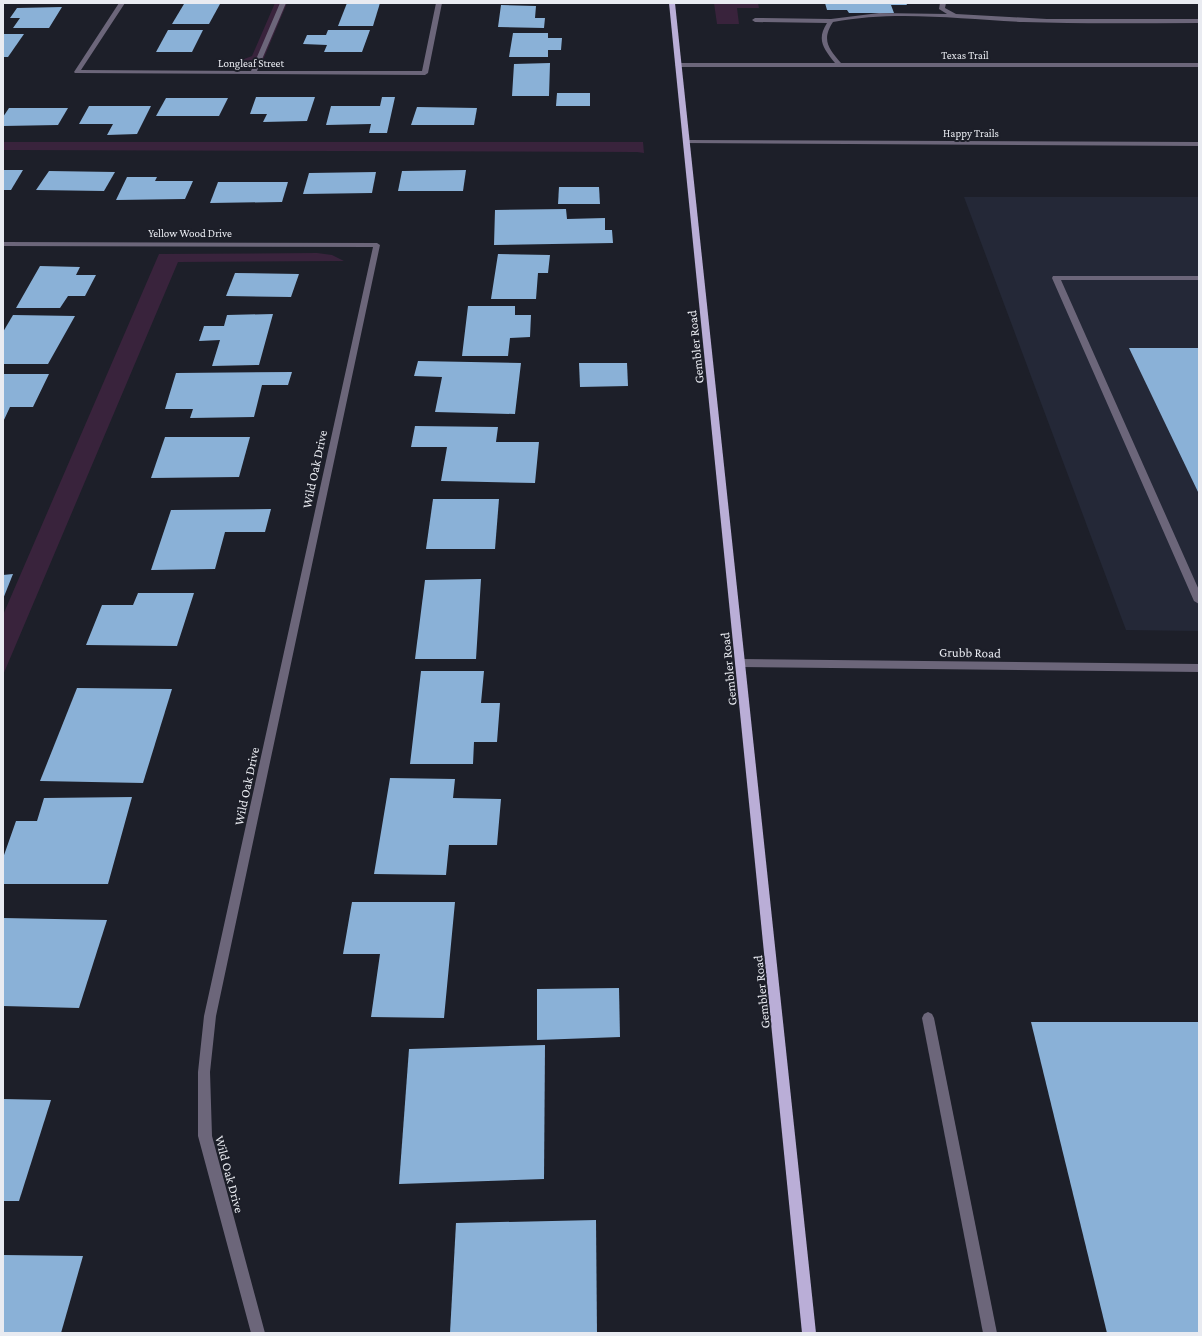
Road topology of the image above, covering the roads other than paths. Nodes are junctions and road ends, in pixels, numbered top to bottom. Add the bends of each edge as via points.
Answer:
1 (122, 3) edge
2 (282, 3) edge
3 (439, 3) edge
4 (672, 3) edge
5 (943, 3) edge
6 (955, 16) junction
7 (756, 20) dead end
8 (831, 20) junction
9 (1199, 21) edge
10 (678, 65) junction
11 (839, 65) junction
12 (1199, 65) edge
13 (253, 73) junction
14 (686, 142) junction
15 (1199, 144) edge
16 (3, 244) edge
17 (377, 245) joint
18 (1199, 278) edge
19 (1199, 602) edge
20 (740, 663) junction
21 (1199, 668) edge
22 (928, 1018) dead end
23 (258, 1333) edge
24 (809, 1333) edge
25 (990, 1333) edge

1 - 13 street, Longleaf Street via 77,72
2 - 13 street
3 - 13 street, Longleaf Street via 425,73
4 - 10 main road, Gembler Road
5 - 6 street via 942,9
6 - 8 street via 870,15
6 - 9 street via 1025,20
7 - 8 street
8 - 11 street via 823,33 824,44
10 - 11 street, Texas Trail
10 - 14 main road, Gembler Road
11 - 12 street, Texas Trail
14 - 15 street, Happy Trails
14 - 20 main road, Gembler Road
16 - 17 street, Yellow Wood Drive
17 - 23 street, Wild Oak Drive via 210,1016 204,1072 205,1136
18 - 19 street via 1056,278
20 - 21 street, Grubb Road
20 - 24 main road, Gembler Road
22 - 25 street

